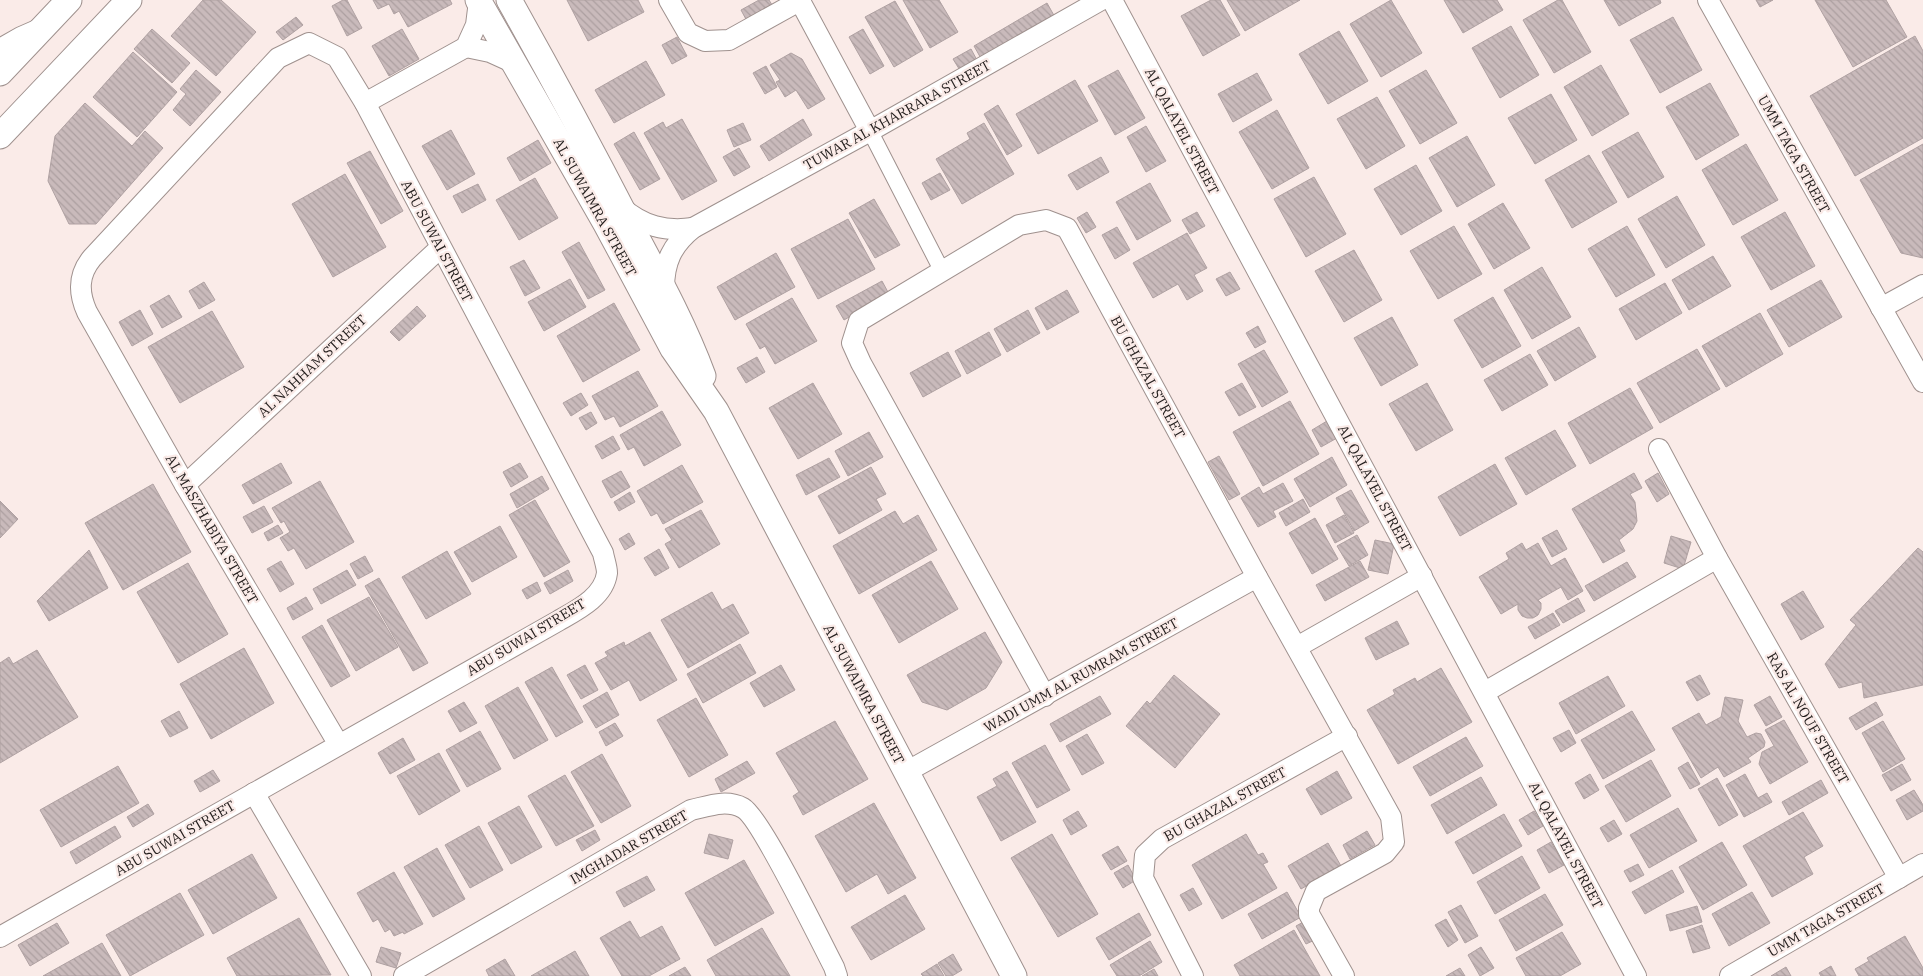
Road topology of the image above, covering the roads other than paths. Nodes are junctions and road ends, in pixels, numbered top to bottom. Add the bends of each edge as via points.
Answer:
1 (69, 0) edge
2 (129, 0) edge
3 (479, 0) edge
4 (509, 0) edge
5 (669, 0) edge
6 (800, 0) edge
7 (1100, 0) edge
8 (1112, 0) edge
9 (1708, 0) edge
10 (42, 29) junction
11 (466, 47) junction
12 (0, 49) edge
13 (512, 62) junction
14 (0, 73) edge
15 (365, 103) junction
16 (870, 131) junction
17 (0, 136) edge
18 (621, 207) junction
19 (693, 228) junction
20 (440, 248) junction
21 (942, 271) junction
22 (1923, 285) edge
23 (664, 289) junction
24 (1881, 308) junction
25 (87, 312) joint
26 (1923, 382) edge
27 (716, 411) junction
28 (1659, 449) dead end
29 (185, 485) junction
30 (1717, 558) junction
31 (1422, 576) junction
32 (1257, 578) junction
33 (1297, 647) junction
34 (1484, 692) junction
35 (1045, 696) junction
36 (1347, 736) junction
37 (339, 745) junction
38 (906, 772) junction
39 (254, 793) junction
40 (1923, 864) edge
41 (1899, 878) junction
42 (0, 937) edge
43 (361, 976) edge
44 (404, 976) edge
45 (837, 976) edge
46 (1014, 976) edge
47 (1193, 976) edge
48 (1344, 976) edge
49 (1636, 976) edge
50 (1730, 976) edge

1 - 10 street
2 - 17 street
3 - 11 street via 476,25
3 - 13 street, AL SUWAIMRA STREET
4 - 18 street, AL SUWAIMRA STREET
5 - 6 street via 688,33 706,42 729,40
6 - 16 street
7 - 16 street, TUWAR AL KHARRARA STREET
8 - 31 street, AL QALAYEL STREET
9 - 24 street, UMM TAGA STREET
10 - 12 street
10 - 14 street
11 - 13 street via 490,52
11 - 15 street
13 - 27 street, AL SUWAIMRA STREET via 606,224 673,349
15 - 20 street, ABU SUWAI STREET
15 - 25 street, ABU SUWAI STREET via 337,57 309,43 278,58 86,264 80,291
16 - 19 street, TUWAR AL KHARRARA STREET
16 - 21 street
18 - 19 street, TUWAR AL KHARRARA STREET via 654,227
18 - 23 street, AL SUWAIMRA STREET
19 - 23 street, TUWAR AL KHARRARA STREET via 673,248 667,261
20 - 29 street, AL NAHHAM STREET
20 - 37 street, ABU SUWAI STREET via 603,553 607,572 601,589 584,606
21 - 32 street, BU GHAZAL STREET via 1019,225 1046,220 1067,228
21 - 35 street, BU GHAZAL STREET via 859,321 852,343
22 - 24 street
23 - 27 street, AL SUWAIMRA STREET via 689,340
24 - 26 street, UMM TAGA STREET
25 - 29 street, AL MASZHABIYA STREET
27 - 38 street, AL SUWAIMRA STREET
28 - 30 street, RAS AL NOUF STREET
29 - 37 street, AL MASZHABIYA STREET
30 - 34 street
30 - 41 street, RAS AL NOUF STREET
31 - 33 street
31 - 34 street, AL QALAYEL STREET
32 - 33 street, BU GHAZAL STREET
32 - 35 street, WADI UMM AL RUMRAM STREET
33 - 36 street, BU GHAZAL STREET
34 - 49 street, AL QALAYEL STREET
35 - 38 street, WADI UMM AL RUMRAM STREET
36 - 47 street, BU GHAZAL STREET via 1162,838 1146,856 1143,878
36 - 48 street, BU GHAZAL STREET via 1391,817 1394,842 1386,853 1316,892 1309,908 1309,914
37 - 39 street, ABU SUWAI STREET
38 - 46 street, AL SUWAIMRA STREET
39 - 42 street, ABU SUWAI STREET
39 - 43 street
40 - 41 street, UMM TAGA STREET
41 - 50 street, UMM TAGA STREET
44 - 45 street, IMGHADAR STREET via 692,810 724,802 744,809 762,832

